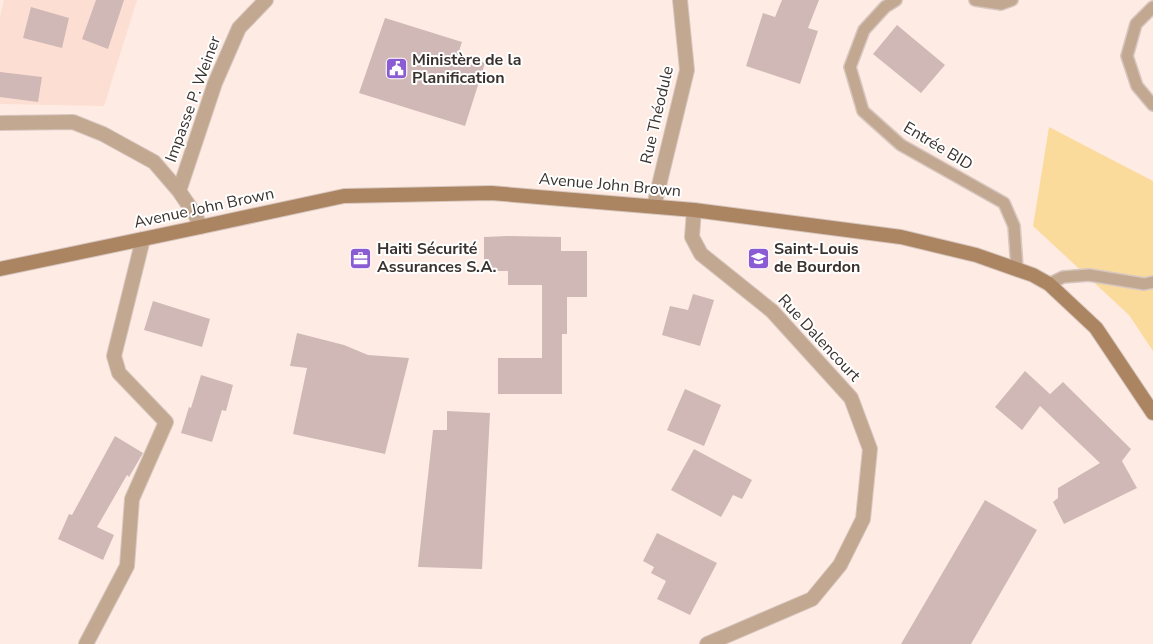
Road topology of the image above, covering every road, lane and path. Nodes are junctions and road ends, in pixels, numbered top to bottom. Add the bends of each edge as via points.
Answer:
1 (266, 0) edge
2 (680, 0) edge
3 (896, 0) edge
4 (975, 0) edge
5 (1012, 0) edge
6 (1153, 7) edge
7 (1153, 105) edge
8 (0, 124) edge
9 (178, 191) junction
10 (654, 206) junction
11 (694, 210) junction
12 (200, 227) junction
13 (143, 239) junction
14 (1017, 268) junction
15 (0, 269) edge
16 (1153, 282) edge
17 (1049, 284) junction
18 (1153, 413) edge
19 (86, 644) edge
20 (707, 644) edge

1 - 9 street, Impasse P. Weiner via 239,28 215,83
2 - 10 street, Rue Théodule via 687,70
3 - 14 lane, Entrée BID via 864,30 850,67 863,111 901,145 1004,203 1014,226
4 - 5 lane via 1001,4
6 - 7 lane via 1136,24 1126,56 1137,86
8 - 9 street via 73,122 103,134 154,162
9 - 12 street
10 - 11 main road, Avenue John Brown
10 - 12 main road, Avenue John Brown via 491,193 344,196
11 - 14 main road, Avenue John Brown via 901,237
11 - 20 street, Rue Dalencourt via 692,237 701,254 772,311 851,398 870,449 863,519 840,565 812,599
12 - 13 main road, Avenue John Brown
13 - 15 main road, Avenue John Brown
13 - 19 street via 114,356 119,373 166,422 132,499 127,566
14 - 17 main road, Avenue John Brown
16 - 17 lane via 1144,284 1089,276 1063,277
17 - 18 main road, Avenue John Brown via 1096,328

